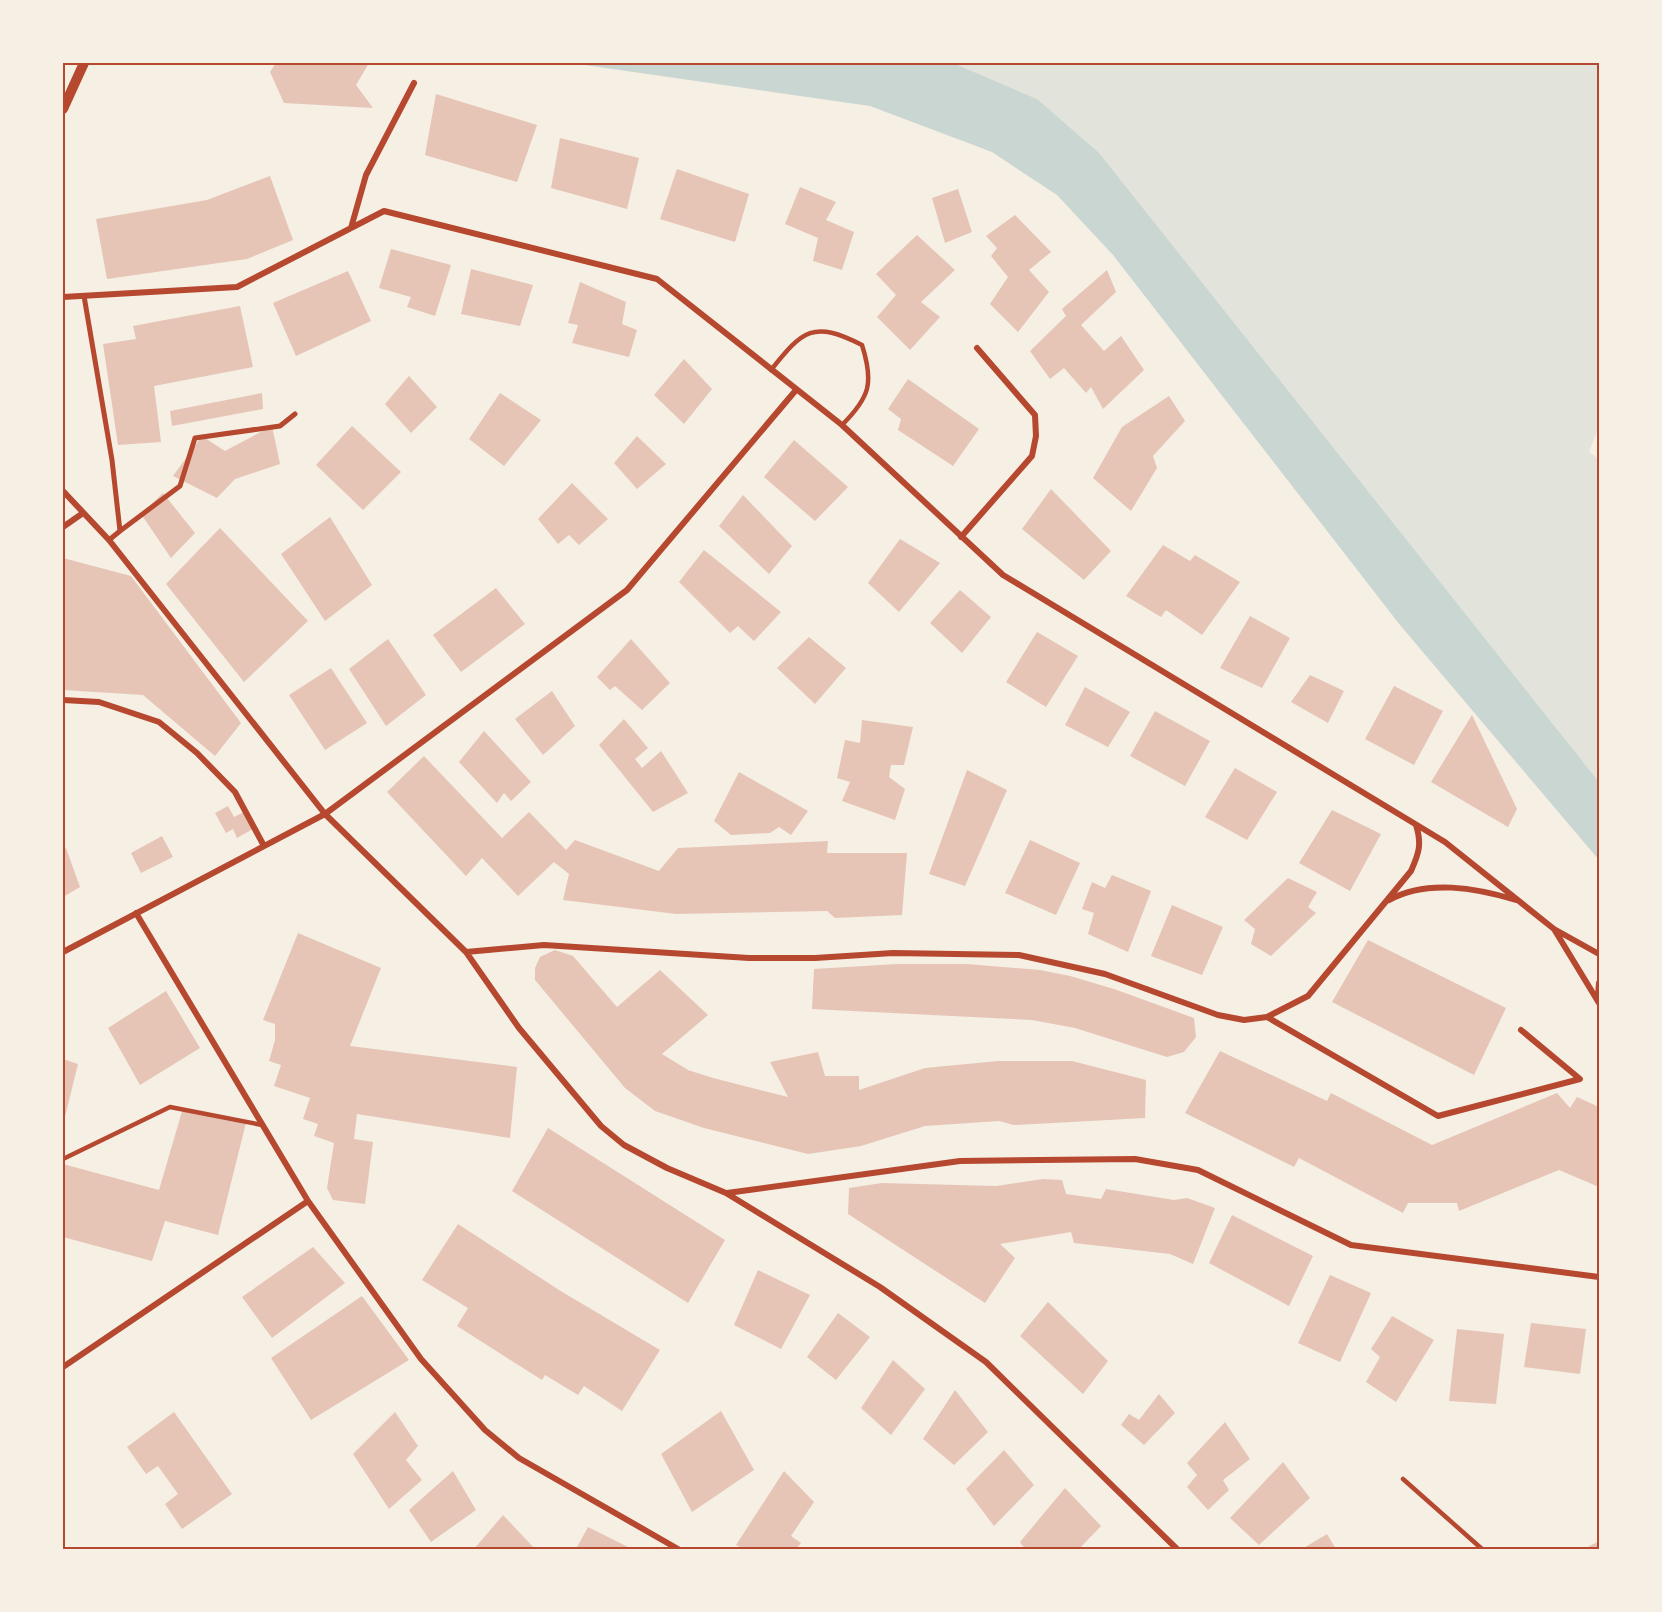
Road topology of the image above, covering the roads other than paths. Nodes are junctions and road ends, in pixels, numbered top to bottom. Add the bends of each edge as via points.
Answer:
1 (84, 63) edge
2 (414, 83) dead end
3 (63, 109) edge
4 (351, 228) junction
5 (84, 296) junction
6 (63, 297) edge
7 (977, 348) dead end
8 (771, 370) junction
9 (796, 390) junction
10 (295, 414) dead end
11 (842, 425) junction
12 (63, 491) edge
13 (83, 513) junction
14 (63, 527) edge
15 (120, 531) junction
16 (962, 537) junction
17 (109, 540) junction
18 (63, 700) edge
19 (325, 814) junction
20 (1416, 825) junction
21 (264, 846) junction
22 (1519, 901) junction
23 (1385, 902) junction
24 (136, 913) junction
25 (1554, 929) junction
26 (63, 952) edge
27 (466, 952) junction
28 (1599, 954) edge
29 (1599, 983) edge
30 (1599, 1003) edge
31 (1267, 1017) junction
32 (1521, 1030) dead end
33 (265, 1126) junction
34 (63, 1160) edge
35 (726, 1193) junction
36 (308, 1201) junction
37 (1599, 1277) edge
38 (63, 1367) edge
39 (1403, 1479) dead end
40 (678, 1549) edge
41 (1177, 1549) edge
42 (1482, 1549) edge

1 - 3 street
2 - 4 street via 366,175
4 - 5 street via 237,287
4 - 8 street via 384,211 657,279
5 - 6 street
5 - 15 street
7 - 16 street via 1035,415 1036,436 1032,456
8 - 9 street
8 - 11 lane via 791,344 810,331 831,332 862,345 869,367 867,389 862,405
9 - 11 street
9 - 19 street via 627,590
10 - 15 street via 280,426 195,438 180,486
11 - 16 street
12 - 13 street
13 - 14 street
13 - 17 street
15 - 17 street
16 - 20 street via 1003,575
17 - 19 street
18 - 21 street via 99,702 159,722 235,792
19 - 21 street
19 - 27 street
20 - 22 street via 1445,842
20 - 23 street via 1421,841 1419,855
21 - 24 street
22 - 23 street via 1470,888 1406,890
22 - 25 street
23 - 31 street via 1308,996
24 - 26 street
24 - 33 street
25 - 28 street
25 - 30 street
27 - 31 street via 544,945 749,958 893,953 1019,955 1105,974 1218,1015 1244,1020
27 - 35 street via 519,1028 601,1126 667,1168
29 - 30 street
31 - 32 street via 1438,1116 1580,1079
33 - 34 lane via 170,1107
33 - 36 street
35 - 37 street via 960,1161 1135,1159 1198,1170 1351,1245
35 - 41 street via 880,1287 986,1362
36 - 38 street
36 - 40 street via 421,1359 485,1430 519,1458
39 - 42 lane

